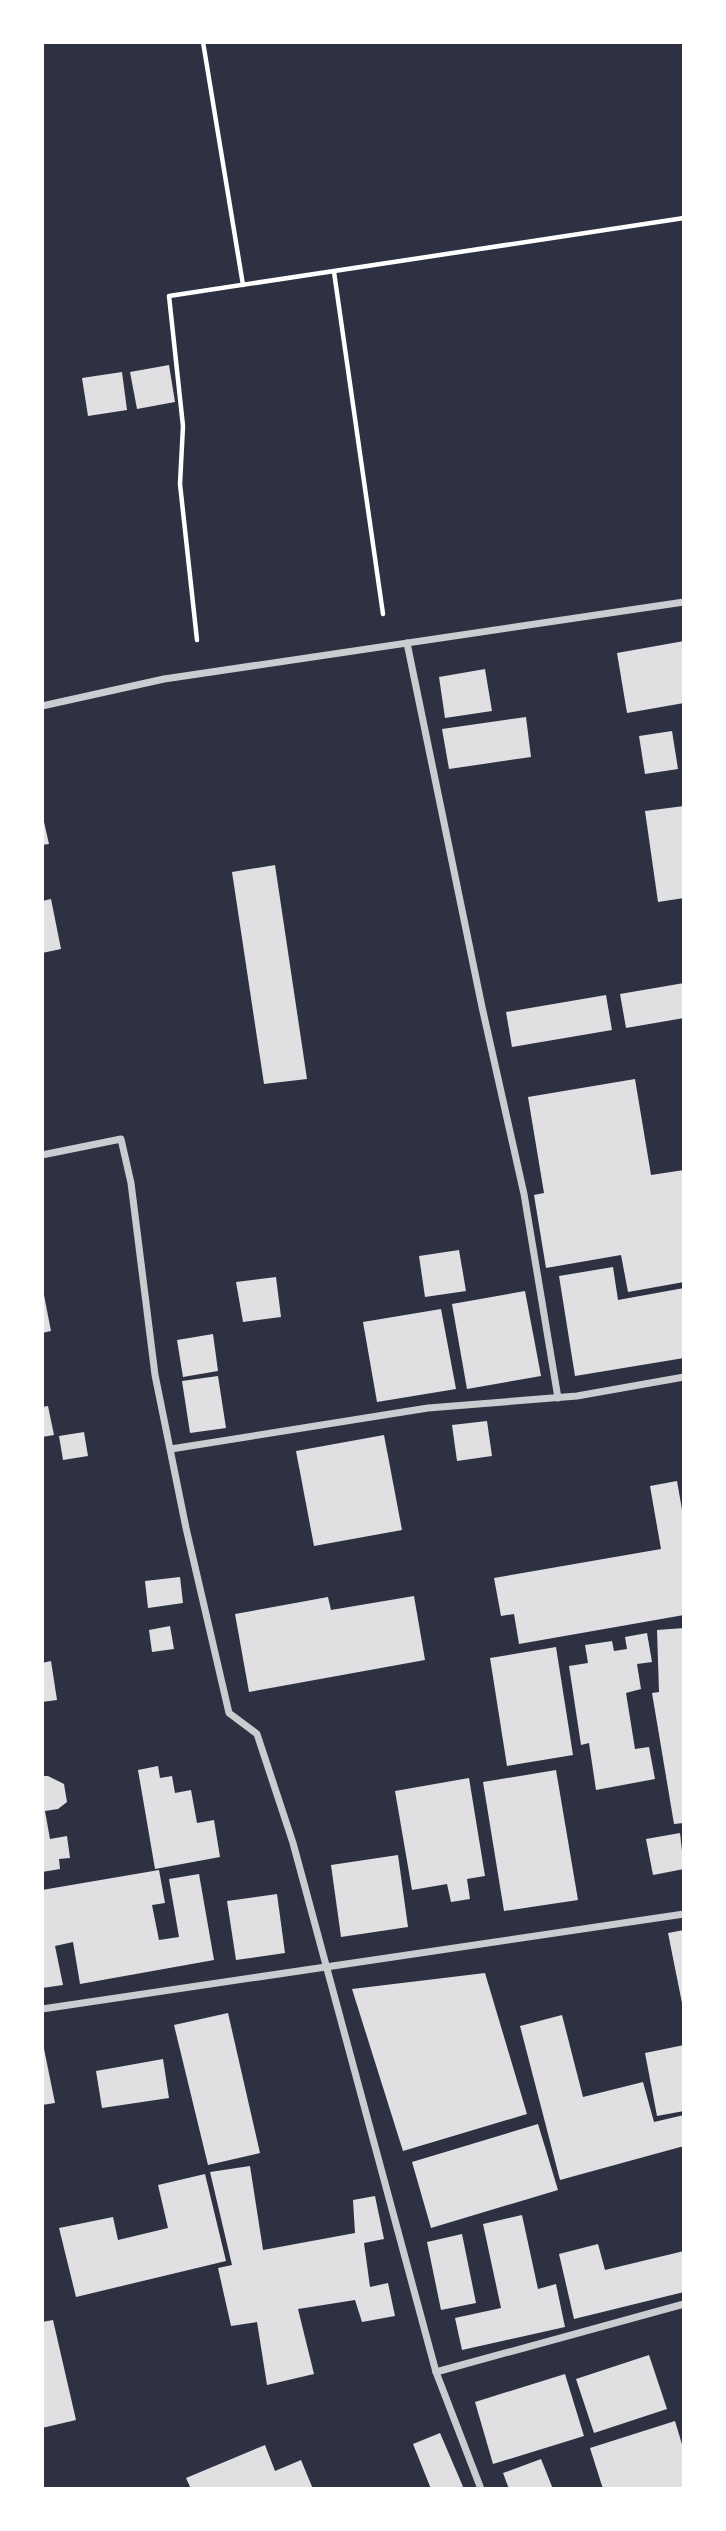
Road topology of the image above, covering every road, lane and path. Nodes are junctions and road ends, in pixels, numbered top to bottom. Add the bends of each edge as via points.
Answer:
1 (203, 42) edge
2 (684, 218) edge
3 (334, 272) junction
4 (243, 285) junction
5 (684, 601) edge
6 (407, 643) junction
7 (388, 646) junction
8 (201, 673) junction
9 (42, 706) edge
10 (42, 1155) edge
11 (684, 1377) edge
12 (558, 1398) junction
13 (171, 1449) junction
14 (684, 1914) edge
15 (326, 1968) junction
16 (42, 2009) edge
17 (684, 2304) edge
18 (436, 2372) junction
19 (481, 2489) edge

1 - 4 path
2 - 3 path
3 - 4 path
3 - 7 path
4 - 8 path via 169,296 183,426 180,484
5 - 6 street
6 - 7 street
6 - 12 street via 524,1194
7 - 8 street
8 - 9 street
10 - 13 street via 121,1139 131,1182 155,1375
11 - 12 street
12 - 13 street via 428,1408
13 - 15 street via 229,1713 257,1734 293,1843
14 - 15 street
15 - 16 street
15 - 18 street
17 - 18 street
18 - 19 street

